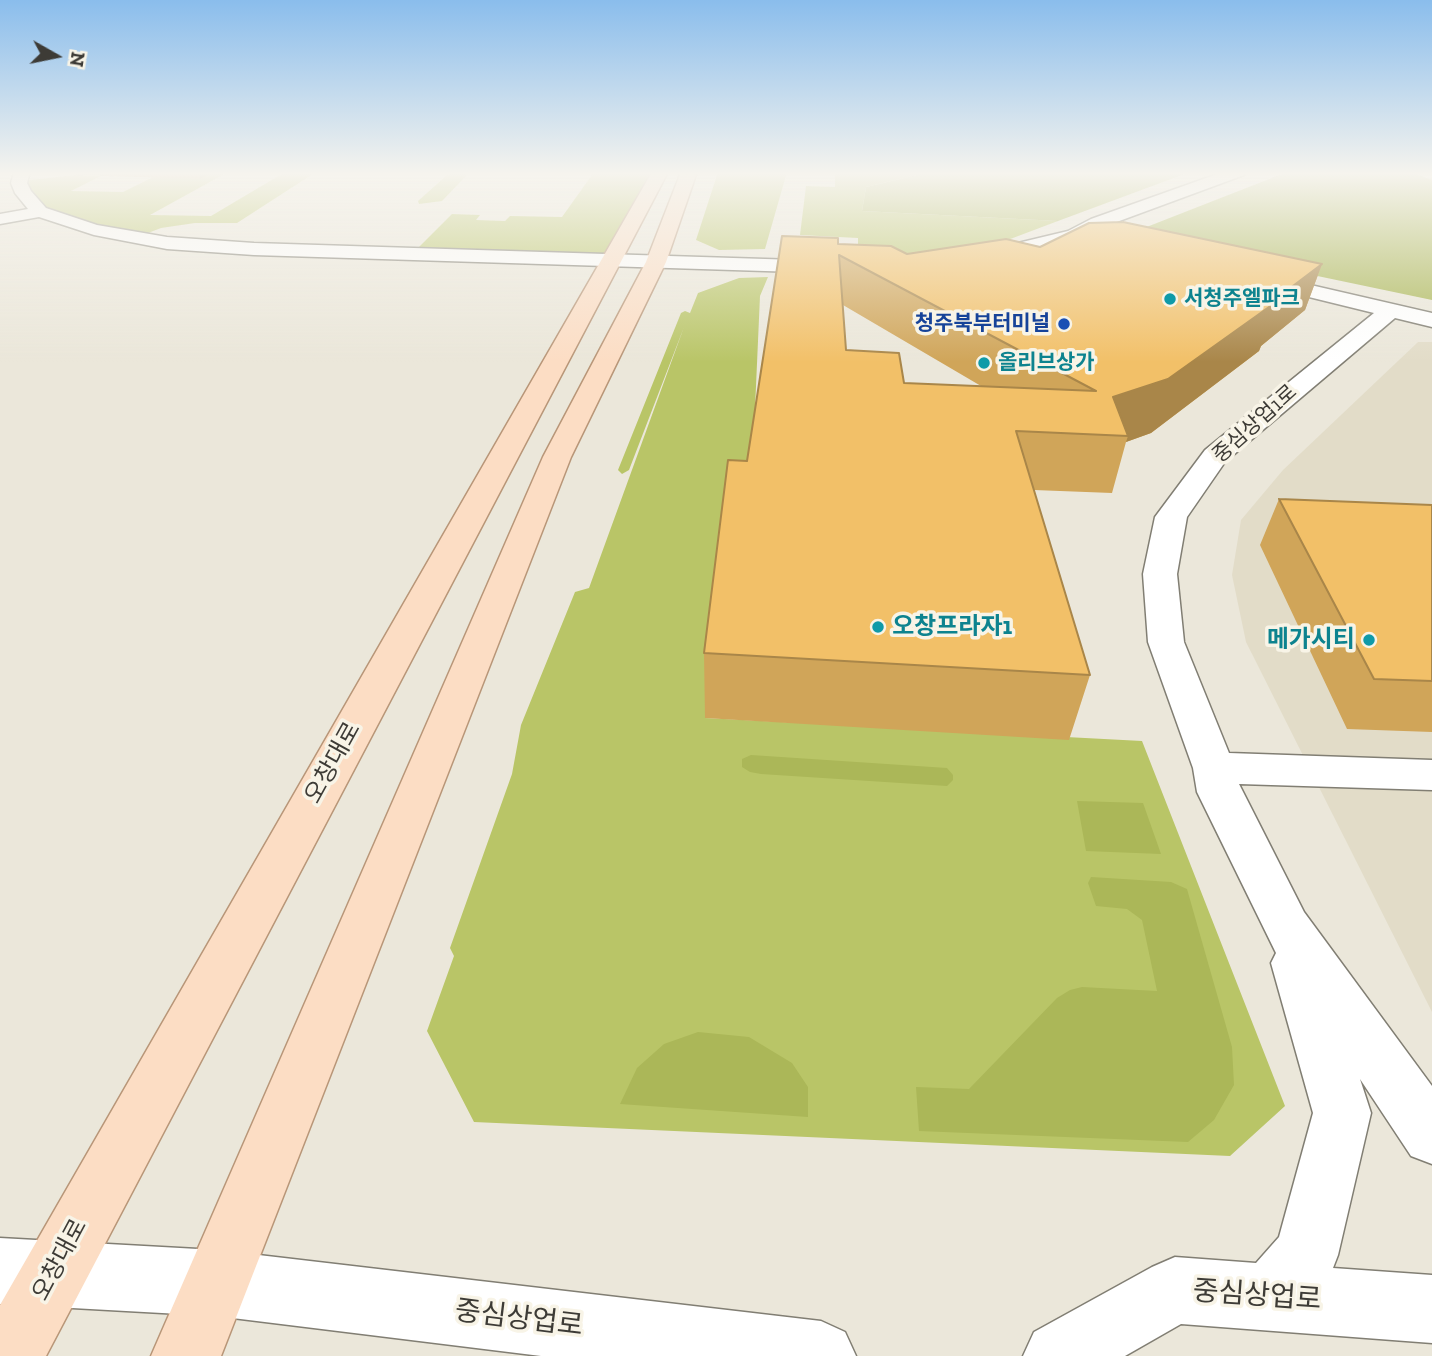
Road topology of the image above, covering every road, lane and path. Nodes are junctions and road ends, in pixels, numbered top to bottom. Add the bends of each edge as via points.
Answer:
1 (129, 235) edge
2 (626, 235) edge
3 (666, 235) edge
4 (1073, 235) edge
5 (1075, 235) edge
6 (1100, 241) edge
7 (968, 259) edge
8 (613, 260) junction
9 (656, 262) junction
10 (848, 267) edge
11 (1245, 276) edge
12 (1391, 310) junction
13 (1432, 320) edge
14 (1214, 768) junction
15 (1432, 775) edge
16 (1286, 927) junction
17 (1432, 1135) edge
18 (26, 1272) edge
19 (216, 1283) junction
20 (1270, 1297) junction
21 (1432, 1309) edge
22 (9, 1356) edge
23 (186, 1356) edge
24 (821, 1356) edge
25 (1058, 1356) edge

1 - 8 street via 200,246
2 - 8 main road, 오창대로
3 - 9 main road
4 - 7 street
5 - 6 street
8 - 9 street
8 - 18 main road, 오창대로 via 480,497
9 - 10 street
9 - 19 main road via 557,457
11 - 12 street
12 - 13 street
12 - 14 street, 중심상업1로 via 1215,456 1171,517 1160,574 1166,642
14 - 15 street
14 - 16 street, 중심상업1로 via 1219,792
16 - 17 street
16 - 20 street via 1342,1113 1306,1255
18 - 19 street, 중심상업로
18 - 22 main road, 오창대로
19 - 23 main road
19 - 24 street, 중심상업로
20 - 21 street, 중심상업로
20 - 25 street, 중심상업로 via 1175,1290

